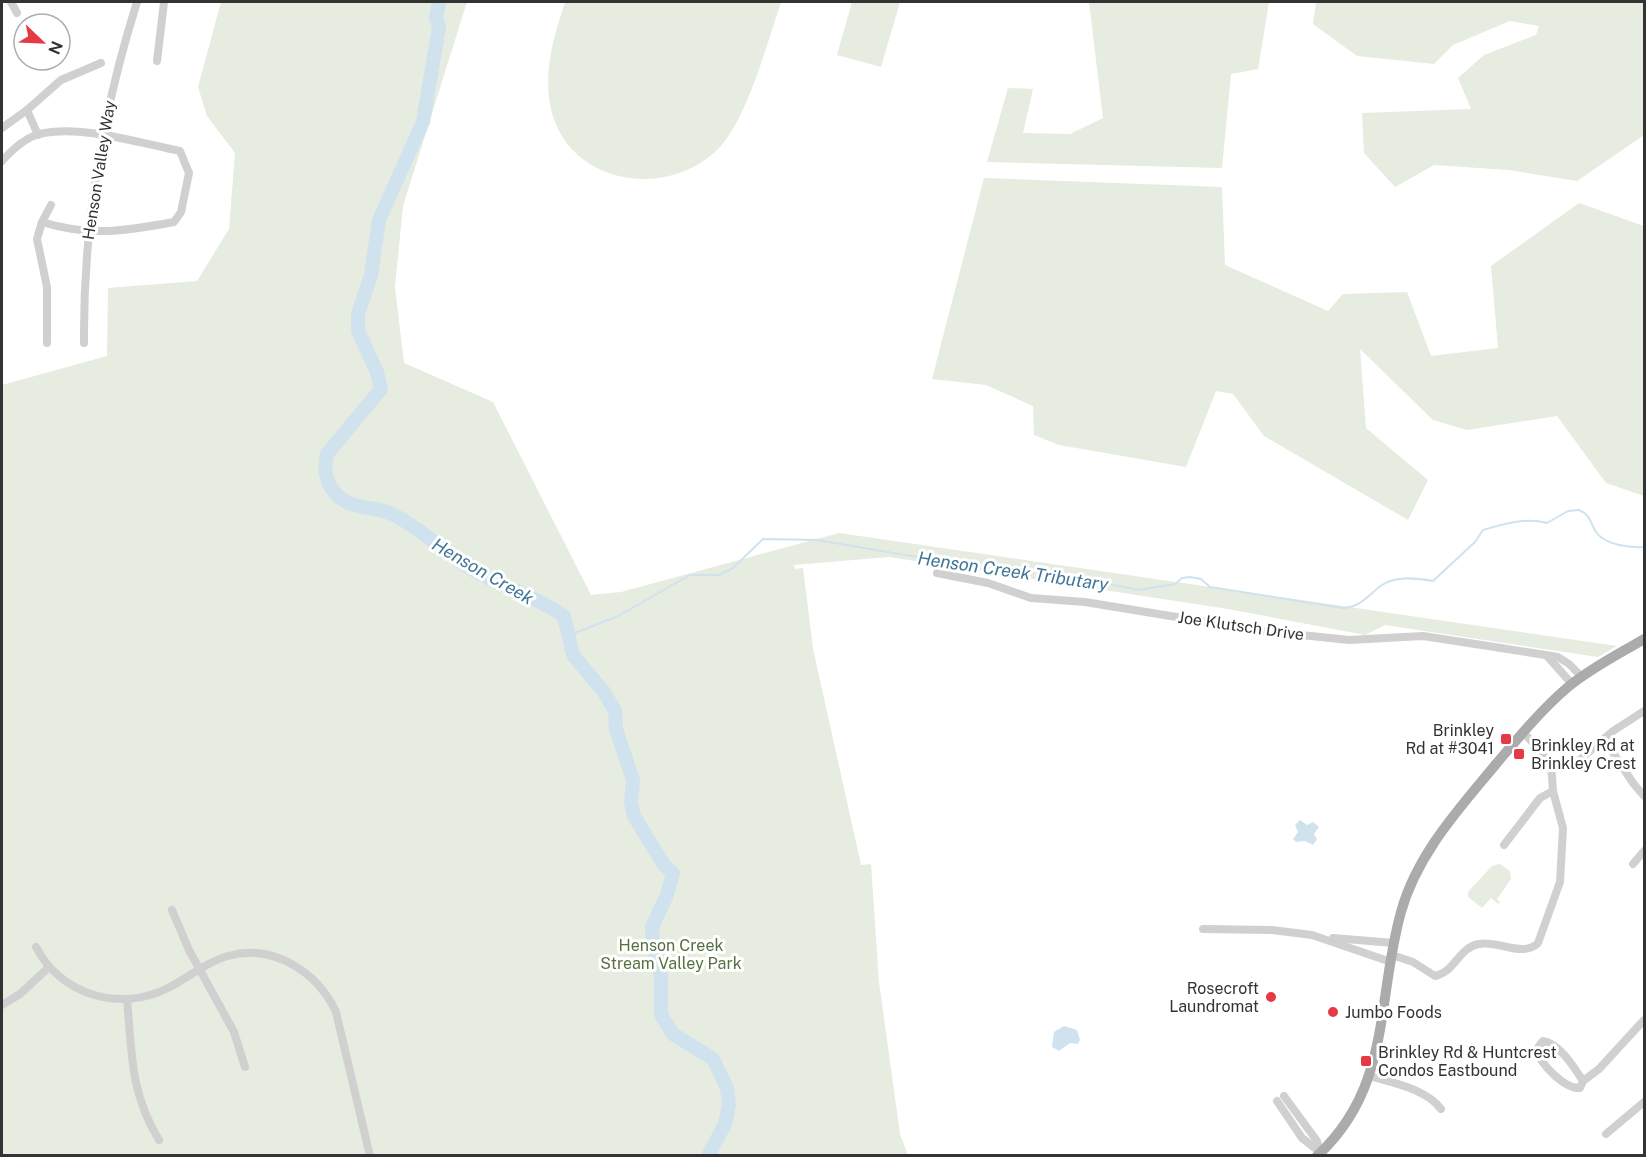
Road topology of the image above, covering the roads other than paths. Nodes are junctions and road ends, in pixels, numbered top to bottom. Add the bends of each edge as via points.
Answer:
1 (137, 2) edge
2 (164, 2) edge
3 (157, 61) dead end
4 (101, 63) dead end
5 (27, 110) junction
6 (2, 128) edge
7 (38, 135) junction
8 (102, 136) junction
9 (2, 161) edge
10 (51, 205) dead end
11 (42, 222) junction
12 (88, 232) junction
13 (47, 343) dead end
14 (84, 343) dead end
15 (937, 573) dead end
16 (1644, 639) edge
17 (1577, 680) junction
18 (1644, 711) edge
19 (1523, 732) junction
20 (1604, 739) junction
21 (1575, 764) dead end
22 (1553, 791) junction
23 (1644, 796) edge
24 (1504, 845) dead end
25 (1644, 850) edge
26 (1633, 864) dead end
27 (172, 910) dead end
28 (1203, 929) dead end
29 (1323, 938) junction
30 (1394, 943) junction
31 (36, 946) dead end
32 (1392, 958) junction
33 (48, 968) junction
34 (201, 968) junction
35 (127, 999) junction
36 (2, 1005) edge
37 (1644, 1020) edge
38 (245, 1067) dead end
39 (1370, 1076) junction
40 (1583, 1081) junction
41 (1280, 1098) dead end
42 (1644, 1102) edge
43 (1441, 1108) dead end
44 (1606, 1134) dead end
45 (159, 1140) dead end
46 (1319, 1154) edge
47 (370, 1155) edge

1 - 8 street, Henson Valley Way
2 - 3 street
4 - 5 street via 61,80
5 - 6 street
5 - 7 street
7 - 8 street via 64,132
7 - 9 street
8 - 12 street, Henson Valley Way
8 - 12 street via 180,152 189,173 181,213 174,222 117,232
10 - 11 street
11 - 12 street
11 - 13 street via 37,239 47,287
12 - 14 street, Henson Valley Way
15 - 17 street, Joe Klutsch Drive via 988,583 1031,598 1085,602 1262,631 1349,640 1423,636 1562,659
16 - 17 main road
17 - 19 main road
18 - 20 street
19 - 22 street via 1548,758
19 - 30 main road via 1423,860 1404,904
20 - 21 street
20 - 23 street
22 - 24 street via 1540,798
22 - 32 street via 1563,828 1563,865 1552,910 1536,945 1525,949 1494,943 1471,946 1446,971 1435,976 1413,962
25 - 26 street
27 - 34 street
28 - 29 street via 1272,930
29 - 30 street
29 - 32 street
30 - 32 main road
31 - 33 street
32 - 39 main road
33 - 35 street via 86,993 106,999
33 - 36 street
34 - 35 street via 167,989
34 - 38 street via 234,1032
34 - 47 street via 229,956 251,954 292,964 320,985 336,1012
35 - 45 street via 136,1089 147,1121
37 - 40 street
39 - 43 street via 1419,1093
39 - 46 main road via 1350,1120
40 - 40 street via 1576,1088 1561,1080 1538,1054 1539,1044 1546,1041 1554,1046
41 - 46 street via 1302,1138
42 - 44 street

